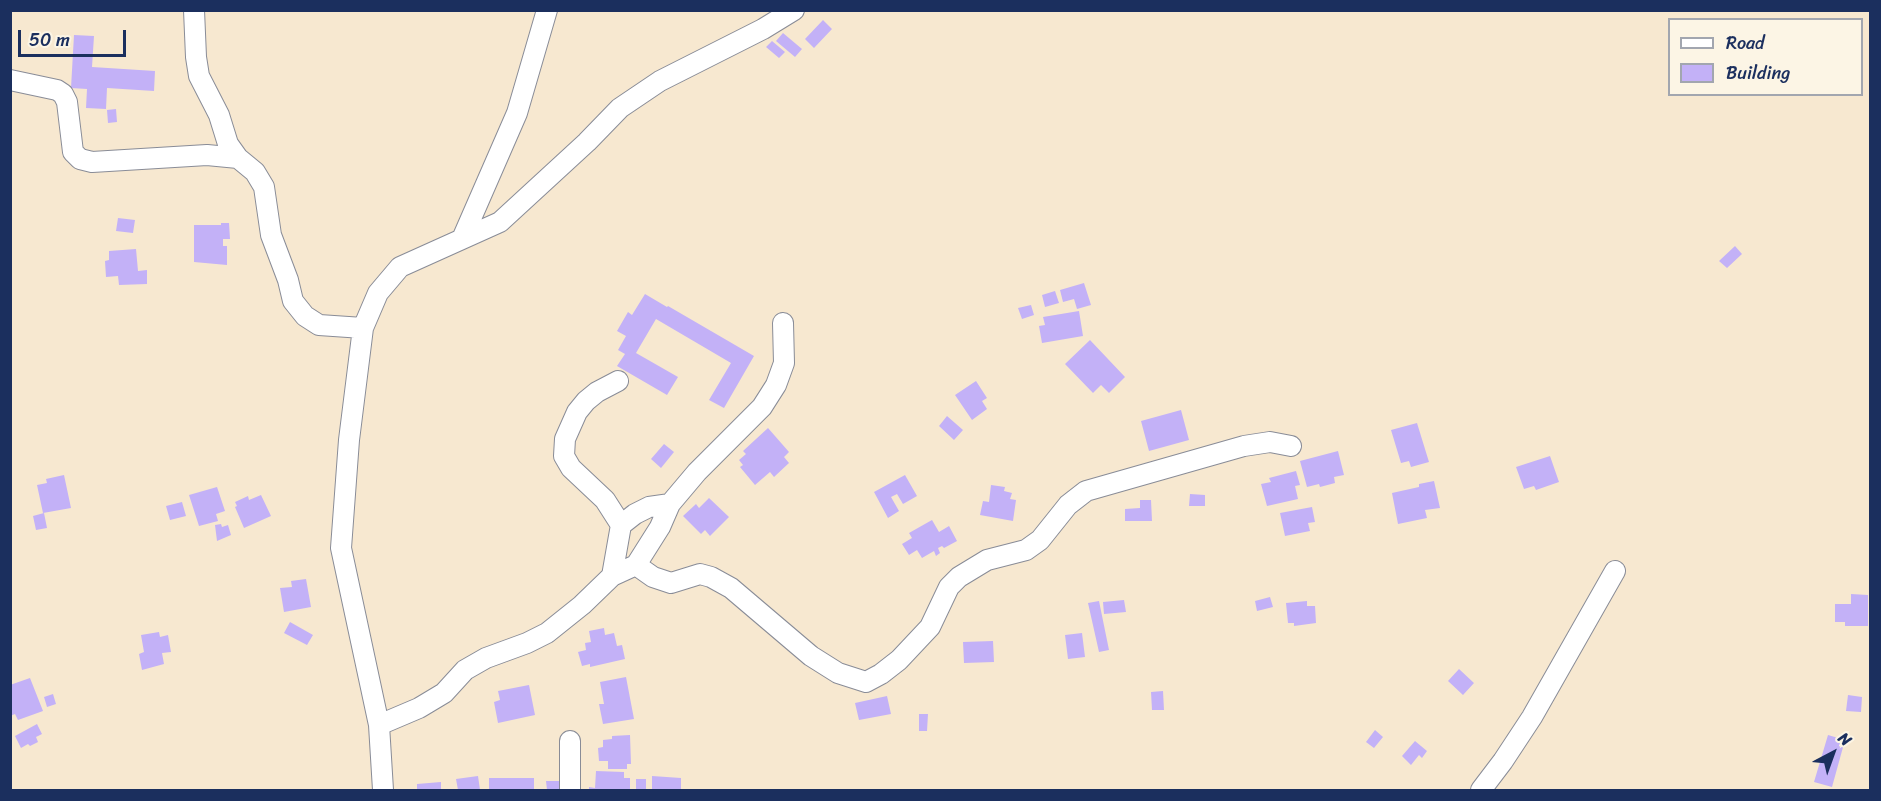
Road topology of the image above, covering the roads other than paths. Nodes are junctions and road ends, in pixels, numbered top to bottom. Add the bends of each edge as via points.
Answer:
1 (194, 10) edge
2 (547, 10) edge
3 (794, 10) edge
4 (10, 80) edge
5 (238, 158) junction
6 (462, 239) junction
7 (783, 323) dead end
8 (363, 328) junction
9 (618, 381) dead end
10 (1291, 446) dead end
11 (670, 504) junction
12 (621, 525) junction
13 (636, 565) junction
14 (1616, 571) dead end
15 (612, 576) junction
16 (379, 725) junction
17 (570, 741) dead end
18 (383, 790) edge
19 (570, 790) edge
20 (1481, 790) edge

1 - 5 street via 199,76 219,115 228,144
2 - 6 street via 517,113
3 - 6 street via 660,81 620,108 500,222
4 - 5 street via 63,94 73,152 80,159 92,162 207,155
5 - 8 street via 255,172 264,187 271,235 298,310 320,325
6 - 8 street via 400,267 378,293
7 - 11 street via 784,363 762,408
8 - 16 street via 341,548
9 - 12 street via 585,401 577,412 565,439 564,456 571,468 605,500
10 - 13 street via 1270,442 1244,446 1086,491 1068,505 1040,540 1026,549 987,560 959,577 949,587 930,627 899,660 866,682 838,673 812,656 731,588 711,577 700,574 671,583
11 - 12 street via 649,507
11 - 13 street
12 - 15 street
13 - 15 street
14 - 20 street via 1532,717
15 - 16 street via 547,633 486,658 465,670 444,693
16 - 18 street
17 - 19 street

